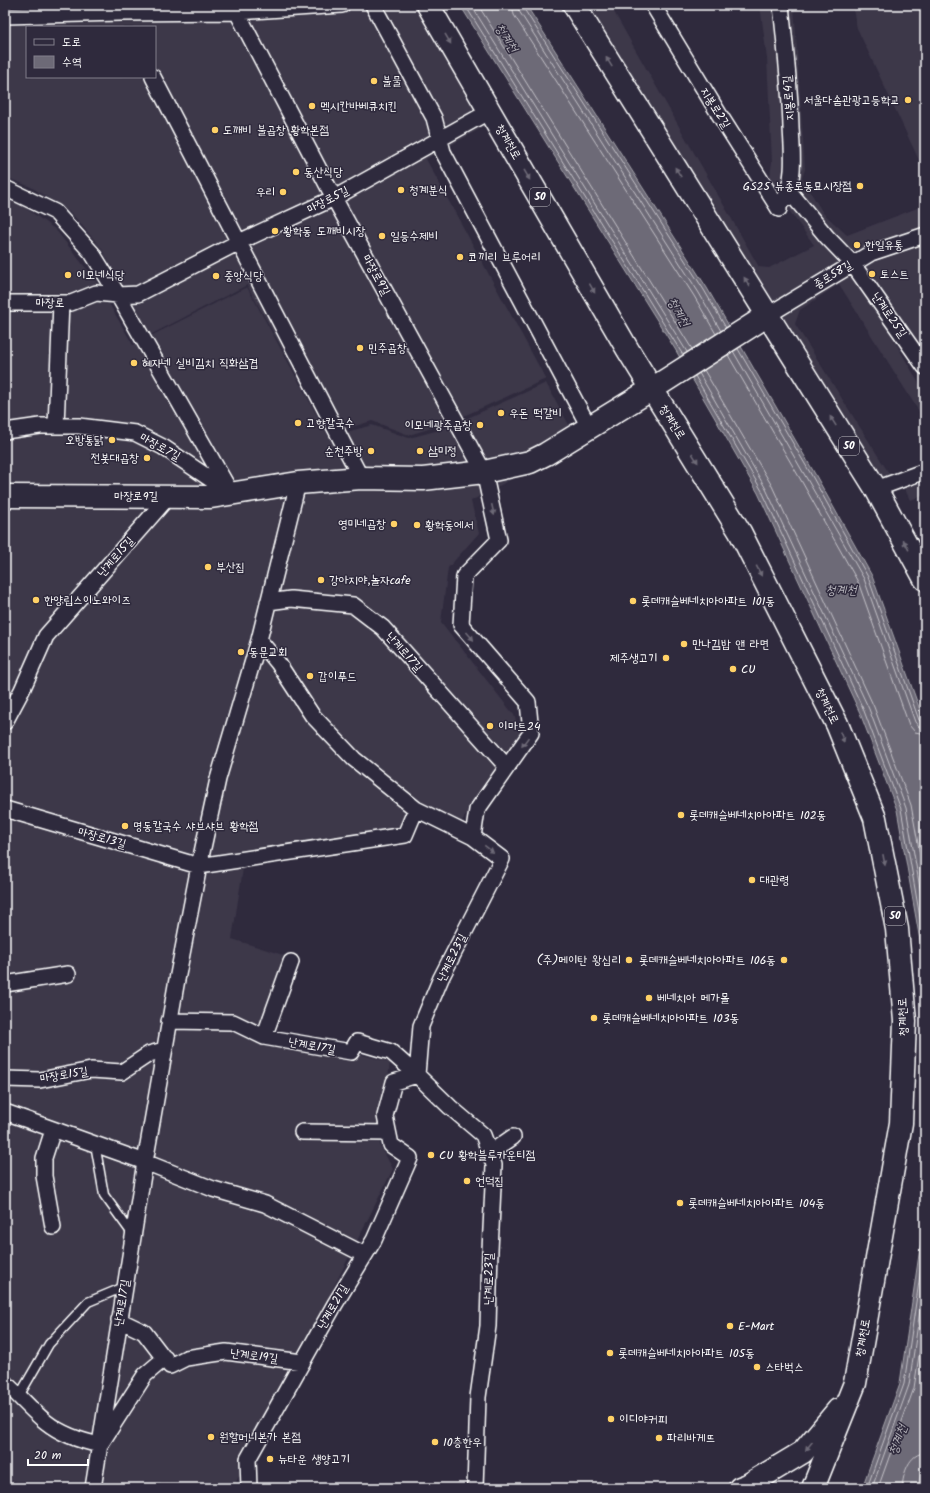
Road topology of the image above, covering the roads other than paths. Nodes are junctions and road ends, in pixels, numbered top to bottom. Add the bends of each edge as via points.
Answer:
1 (342, 5) edge
2 (373, 5) edge
3 (428, 5) edge
4 (574, 5) edge
5 (653, 5) edge
6 (781, 5) edge
7 (237, 12) junction
8 (120, 13) junction
9 (5, 16) edge
10 (126, 26) edge
11 (154, 78) edge
12 (490, 111) junction
13 (439, 139) junction
14 (5, 188) edge
15 (789, 190) junction
16 (334, 198) junction
17 (779, 209) joint
18 (925, 235) edge
19 (239, 242) junction
20 (852, 263) junction
21 (118, 295) junction
22 (5, 302) edge
23 (61, 303) junction
24 (768, 315) junction
25 (925, 367) edge
26 (658, 385) junction
27 (56, 426) junction
28 (589, 427) junction
29 (5, 431) edge
30 (925, 471) edge
31 (484, 472) junction
32 (361, 478) junction
33 (298, 483) junction
34 (876, 489) junction
35 (231, 493) junction
36 (5, 496) edge
37 (169, 496) junction
38 (925, 579) edge
39 (268, 602) junction
40 (259, 640) junction
41 (5, 722) edge
42 (507, 767) junction
43 (5, 809) edge
44 (416, 809) junction
45 (473, 837) junction
46 (199, 866) junction
47 (292, 962) dead end
48 (68, 974) dead end
49 (5, 984) edge
50 (169, 1021) junction
51 (264, 1037) junction
52 (164, 1050) junction
53 (417, 1075) junction
54 (5, 1079) edge
55 (5, 1112) edge
56 (53, 1130) junction
57 (302, 1132) dead end
58 (388, 1133) junction
59 (513, 1138) dead end
60 (95, 1144) junction
61 (490, 1153) junction
62 (145, 1162) junction
63 (53, 1227) dead end
64 (133, 1234) junction
65 (365, 1255) junction
66 (124, 1287) junction
67 (119, 1320) junction
68 (164, 1358) junction
69 (302, 1362) junction
70 (5, 1383) edge
71 (851, 1394) junction
72 (19, 1396) junction
73 (100, 1445) junction
74 (93, 1488) edge
75 (249, 1488) edge
76 (475, 1488) edge
77 (740, 1488) edge
78 (813, 1488) edge

1 - 7 street
2 - 13 street via 434,118
3 -> 12 main road, 청계천로 / 50
24 -> 4 main road, 50
5 - 17 street, 지봉로2길
6 - 15 street, 지봉로4길 via 793,161
7 - 8 street
7 - 16 street, 마장로9길
8 - 9 street
8 - 10 street
11 - 19 street
12 - 13 street, 마장로5길
12 -> 26 main road, 청계천로 / 50
13 - 16 street, 마장로5길
13 - 28 street via 442,152
14 - 21 street via 55,212 92,253
15 - 17 street, 지봉로4길
15 - 20 street
16 - 19 street, 마장로5길
16 - 31 street, 마장로9길
18 - 20 street, 종로58길 via 871,253
19 - 21 street, 마장로5길 via 138,294
19 - 32 street
20 - 24 street, 종로58길
20 - 25 street, 난계로25길
21 - 23 street, 마장로 via 96,294 71,303
21 - 35 street
22 - 23 street, 마장로
23 - 27 street
24 - 26 main road, 마장로9길
34 -> 24 main road, 50
26 - 28 main road, 마장로9길
26 -> 71 main road, 청계천로 / 50 via 740,532 837,724 875,818 897,929 904,1014 901,1123
27 - 29 street, 마장로7길
27 - 35 street, 마장로7길 via 79,426 135,433 189,463
28 - 31 main road, 마장로9길 via 530,462
30 - 34 street
31 - 32 main road, 마장로9길 via 424,479
31 -> 42 street via 499,540 464,576 461,625 528,702 531,733
32 - 33 main road, 마장로9길
33 - 35 main road, 마장로9길
33 - 39 street, 난계로17길
38 -> 34 main road, 50
35 - 37 main road, 마장로9길 via 211,497
36 - 37 main road, 마장로9길
37 - 41 street, 난계로15길 via 46,636
39 - 40 street, 난계로17길
39 - 42 street, 난계로17길 via 291,599 353,605 383,628
40 - 44 street via 278,663 312,715 354,759
40 - 46 street, 난계로17길 via 218,779
42 - 45 street via 477,810
43 - 46 street, 마장로13길
44 - 45 street
44 - 46 street via 405,835
45 -> 53 street, 난계로23길 via 502,859 442,978 421,1026
46 - 50 street, 난계로17길
47 - 51 street
48 - 49 street
50 - 51 street, 난계로17길 via 233,1022
50 - 52 street, 난계로17길
51 - 53 street, 난계로17길 via 350,1052 357,1042 391,1052
52 - 54 street, 마장로15길 via 149,1054 122,1072 91,1070 40,1080
52 - 62 street, 난계로17길
53 - 58 street, 난계로21길 via 394,1082 385,1116
53 - 61 street, 난계로23길 via 483,1135
55 - 56 street
56 - 60 street
56 - 63 street via 44,1158 44,1176
57 - 58 street
58 - 65 street, 난계로21길 via 391,1145 410,1158
59 - 61 street
60 - 62 street
60 - 64 lane via 104,1195
61 - 76 street, 난계로23길 via 494,1165 488,1326 478,1397
62 - 64 street, 난계로17길
62 - 65 street via 213,1189 265,1204
64 - 66 street, 난계로17길
65 - 69 street, 난계로21길
66 - 67 street, 난계로17길
66 - 72 lane via 88,1302 49,1344
67 - 68 street via 144,1332
67 - 73 street, 난계로17길
68 - 69 street, 난계로19길 via 170,1366 186,1358 226,1352
68 - 73 street via 145,1375
69 - 75 street, 난계로21길 via 248,1459
70 - 72 street
71 -> 77 main road via 803,1452
71 - 78 main road, 청계천로 / 50
72 - 73 street via 46,1422 59,1430
73 - 74 street, 난계로17길

